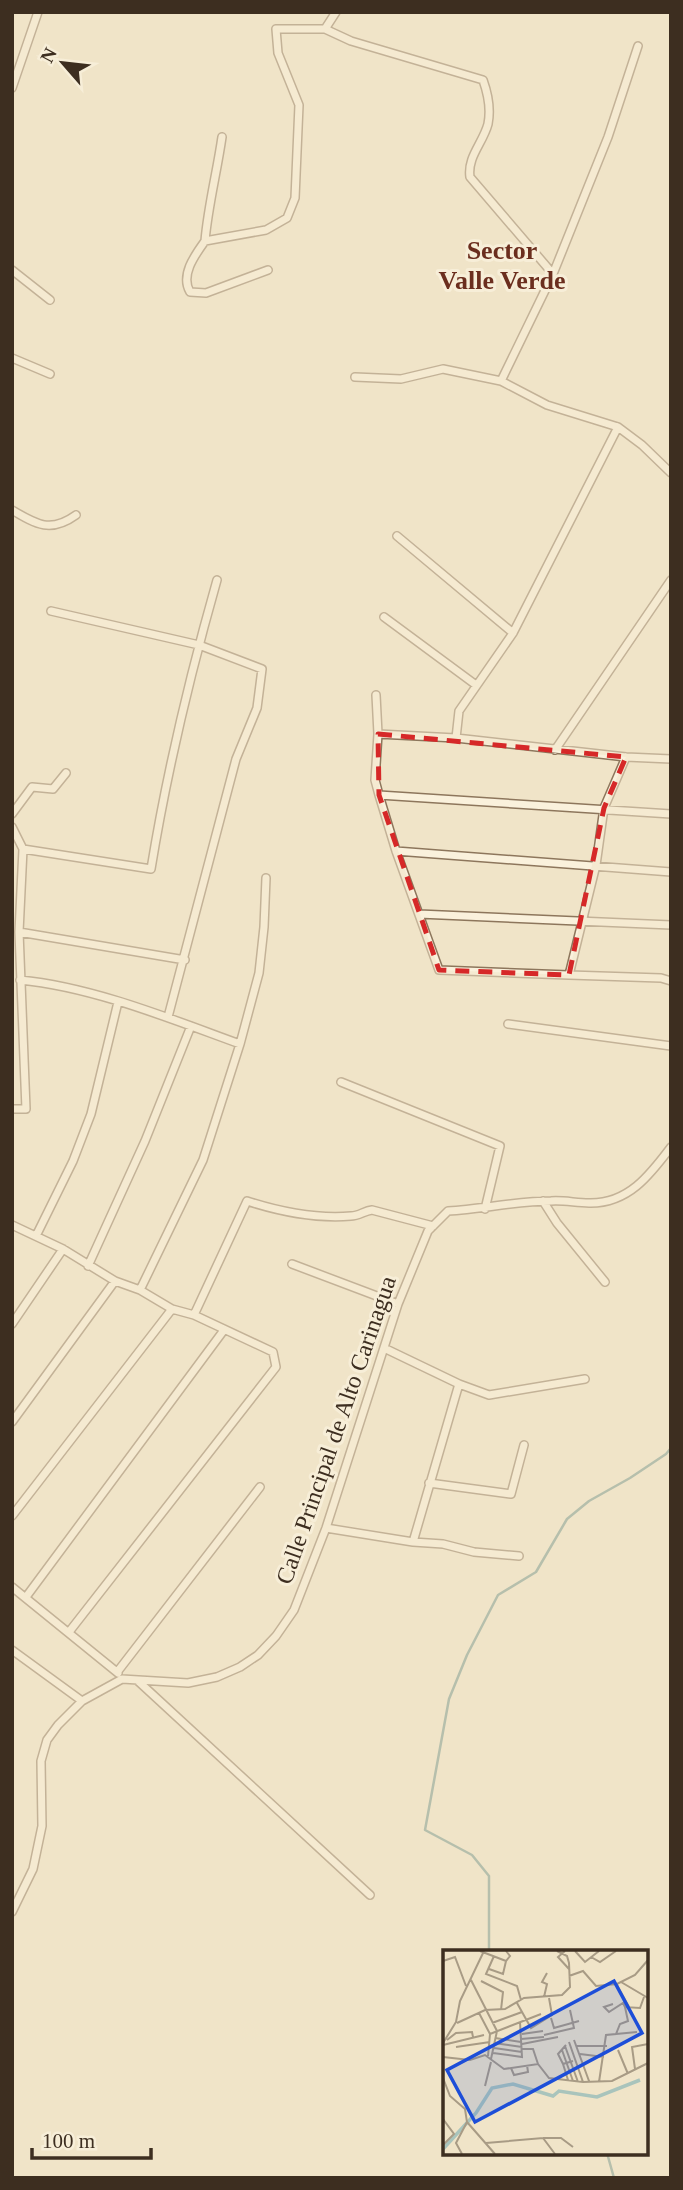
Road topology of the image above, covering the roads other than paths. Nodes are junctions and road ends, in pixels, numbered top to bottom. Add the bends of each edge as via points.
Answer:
1 (38, 12) edge
2 (336, 12) edge
3 (324, 29) junction
4 (638, 46) dead end
5 (12, 88) edge
6 (222, 137) dead end
7 (205, 241) junction
8 (12, 270) edge
9 (268, 270) dead end
10 (553, 274) junction
11 (50, 300) dead end
12 (12, 358) edge
13 (50, 374) dead end
14 (355, 377) dead end
15 (501, 381) junction
16 (618, 427) junction
17 (671, 473) edge
18 (12, 510) edge
19 (76, 515) dead end
20 (397, 536) dead end
21 (217, 580) dead end
22 (671, 580) edge
23 (51, 611) dead end
24 (384, 617) dead end
25 (513, 633) junction
26 (199, 645) junction
27 (476, 685) junction
28 (376, 695) dead end
29 (378, 734) junction
30 (457, 738) junction
31 (555, 750) junction
32 (626, 757) junction
33 (671, 759) edge
34 (66, 773) dead end
35 (379, 795) junction
36 (604, 808) junction
37 (12, 814) edge
38 (671, 814) edge
39 (12, 827) edge
40 (23, 849) junction
41 (396, 851) junction
42 (596, 865) junction
43 (671, 872) edge
44 (266, 878) dead end
45 (419, 914) junction
46 (584, 920) junction
47 (671, 925) edge
48 (19, 932) junction
49 (185, 960) junction
50 (569, 975) junction
51 (20, 981) junction
52 (671, 981) edge
53 (118, 1002) junction
54 (168, 1017) junction
55 (508, 1024) dead end
56 (191, 1026) junction
57 (240, 1044) junction
58 (671, 1046) edge
59 (341, 1082) dead end
60 (12, 1109) edge
61 (671, 1147) edge
62 (543, 1201) junction
63 (485, 1209) junction
64 (12, 1225) edge
65 (433, 1226) junction
66 (36, 1236) junction
67 (64, 1250) junction
68 (292, 1264) dead end
69 (88, 1266) junction
70 (115, 1281) junction
71 (605, 1282) dead end
72 (141, 1290) junction
73 (398, 1304) junction
74 (172, 1309) junction
75 (194, 1315) junction
76 (12, 1324) edge
77 (224, 1330) junction
78 (384, 1348) junction
79 (585, 1379) dead end
80 (460, 1384) junction
81 (12, 1422) edge
82 (524, 1445) dead end
83 (429, 1483) junction
84 (260, 1487) dead end
85 (12, 1516) edge
86 (326, 1528) junction
87 (413, 1542) junction
88 (519, 1556) dead end
89 (12, 1587) edge
90 (26, 1597) junction
91 (69, 1632) junction
92 (12, 1650) edge
93 (118, 1671) junction
94 (122, 1679) junction
95 (137, 1681) junction
96 (82, 1701) junction
97 (370, 1895) dead end
98 (12, 1912) edge

1 - 5 street
2 - 3 street
3 - 7 street via 276,29 278,53 299,106 295,198 287,218 266,230
3 - 10 street via 483,80 489,95 488,124 469,167 470,177
4 - 10 street via 608,137
6 - 7 street
7 - 9 street via 187,275 190,292 206,293
8 - 11 street
10 - 15 street
12 - 13 street
14 - 15 street via 401,379 443,369
15 - 16 street via 547,405
16 - 17 street
16 - 25 street
18 - 19 street via 39,524 63,525
20 - 25 street
21 - 26 street
22 - 31 street
23 - 26 street
24 - 27 street
25 - 27 street
26 - 40 street via 165,786 151,869
26 - 49 street via 262,669 257,708 236,760
27 - 30 street via 459,711
28 - 29 street
29 - 30 street
29 - 35 street via 375,780
30 - 31 street
31 - 32 street
32 - 33 street
32 - 36 street
34 - 37 street via 54,789 32,787
35 - 36 street
35 - 41 street
36 - 38 street
36 - 42 street
39 - 40 street
40 - 48 street
41 - 42 street
41 - 45 street
42 - 43 street
42 - 46 street
44 - 57 street via 259,973
45 - 46 street
45 - 50 street via 439,970
46 - 47 street
46 - 50 street
48 - 49 street
48 - 51 street
49 - 54 street
50 - 52 street
51 - 53 street via 48,983
51 - 60 street via 26,1109
53 - 54 street
53 - 66 street via 91,1114
54 - 56 street
55 - 58 street
56 - 57 street
56 - 69 street
57 - 72 street via 203,1160
59 - 63 street via 500,1146
61 - 62 street via 643,1182 617,1198 593,1204
62 - 63 street
62 - 71 street
63 - 65 street via 448,1211
64 - 66 street
65 - 73 street, Calle Principal de Alto Carinagua
65 - 75 street via 372,1210 355,1216 325,1216 281,1212 247,1201
66 - 67 street
67 - 69 street
67 - 76 street
68 - 73 street
69 - 70 street
70 - 72 street
70 - 81 street
72 - 74 street
73 - 78 street, Calle Principal de Alto Carinagua
74 - 75 street
74 - 85 street
75 - 77 street
77 - 90 street
77 - 91 street via 273,1352 276,1367
78 - 80 street
78 - 86 street, Calle Principal de Alto Carinagua
79 - 80 street via 489,1395
80 - 83 street
82 - 83 street via 511,1494
83 - 87 street
84 - 93 street
86 - 87 street
86 - 95 street, Calle Principal de Alto Carinagua via 294,1610 258,1655 217,1677 188,1683
87 - 88 street
89 - 90 street
90 - 91 street
91 - 93 street
92 - 96 street
93 - 94 street
94 - 95 street, Calle Principal de Alto Carinagua
94 - 96 street
95 - 97 street
96 - 98 street via 47,1740 41,1761 42,1826 33,1869

